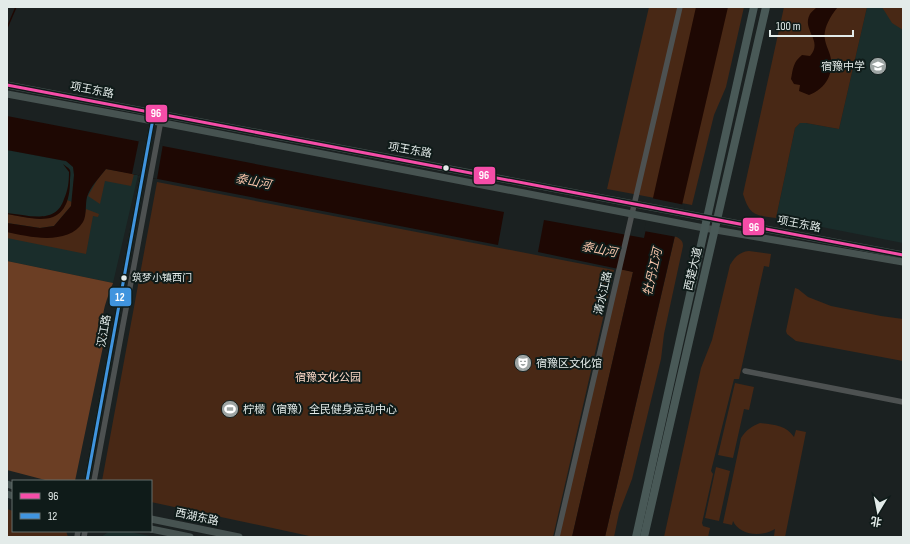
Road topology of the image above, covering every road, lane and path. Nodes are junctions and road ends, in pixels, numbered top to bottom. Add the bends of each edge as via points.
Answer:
1 (680, 7) edge
2 (754, 7) edge
3 (766, 7) edge
4 (7, 86) edge
5 (7, 94) edge
6 (154, 113) junction
7 (162, 115) junction
8 (153, 121) junction
9 (160, 123) junction
10 (634, 204) junction
11 (632, 214) junction
12 (706, 217) junction
13 (716, 220) junction
14 (704, 228) junction
15 (714, 230) junction
16 (903, 255) edge
17 (903, 262) edge
18 (745, 371) dead end
19 (903, 402) edge
20 (87, 480) edge
21 (94, 480) edge
22 (152, 519) edge
23 (152, 529) edge
24 (190, 537) edge
25 (239, 537) edge
26 (557, 537) edge
27 (636, 537) edge
28 (644, 537) edge

1 - 10 street, 清水江路
2 - 12 highway, 西楚大道
3 - 13 highway, 西楚大道
4 - 6 main road, 项王东路
5 - 8 main road, 项王东路
6 - 7 main road, 项王东路
6 - 8 street, 汉江路
7 - 9 street, 汉江路
7 - 10 main road, 项王东路
8 - 9 main road, 项王东路
8 - 20 street, 汉江路
9 - 11 main road, 项王东路
9 - 21 street, 汉江路
10 - 11 street, 清水江路
10 - 12 main road, 项王东路
11 - 14 main road, 项王东路
11 - 26 street, 清水江路
12 - 13 main road, 项王东路
12 - 14 highway, 西楚大道
13 - 15 highway, 西楚大道
13 - 16 main road, 项王东路
14 - 15 main road, 项王东路
14 - 27 highway, 西楚大道
15 - 17 main road, 项王东路
15 - 28 highway, 西楚大道
18 - 19 street
22 - 25 main road, 西湖东路
23 - 24 main road, 西湖东路

